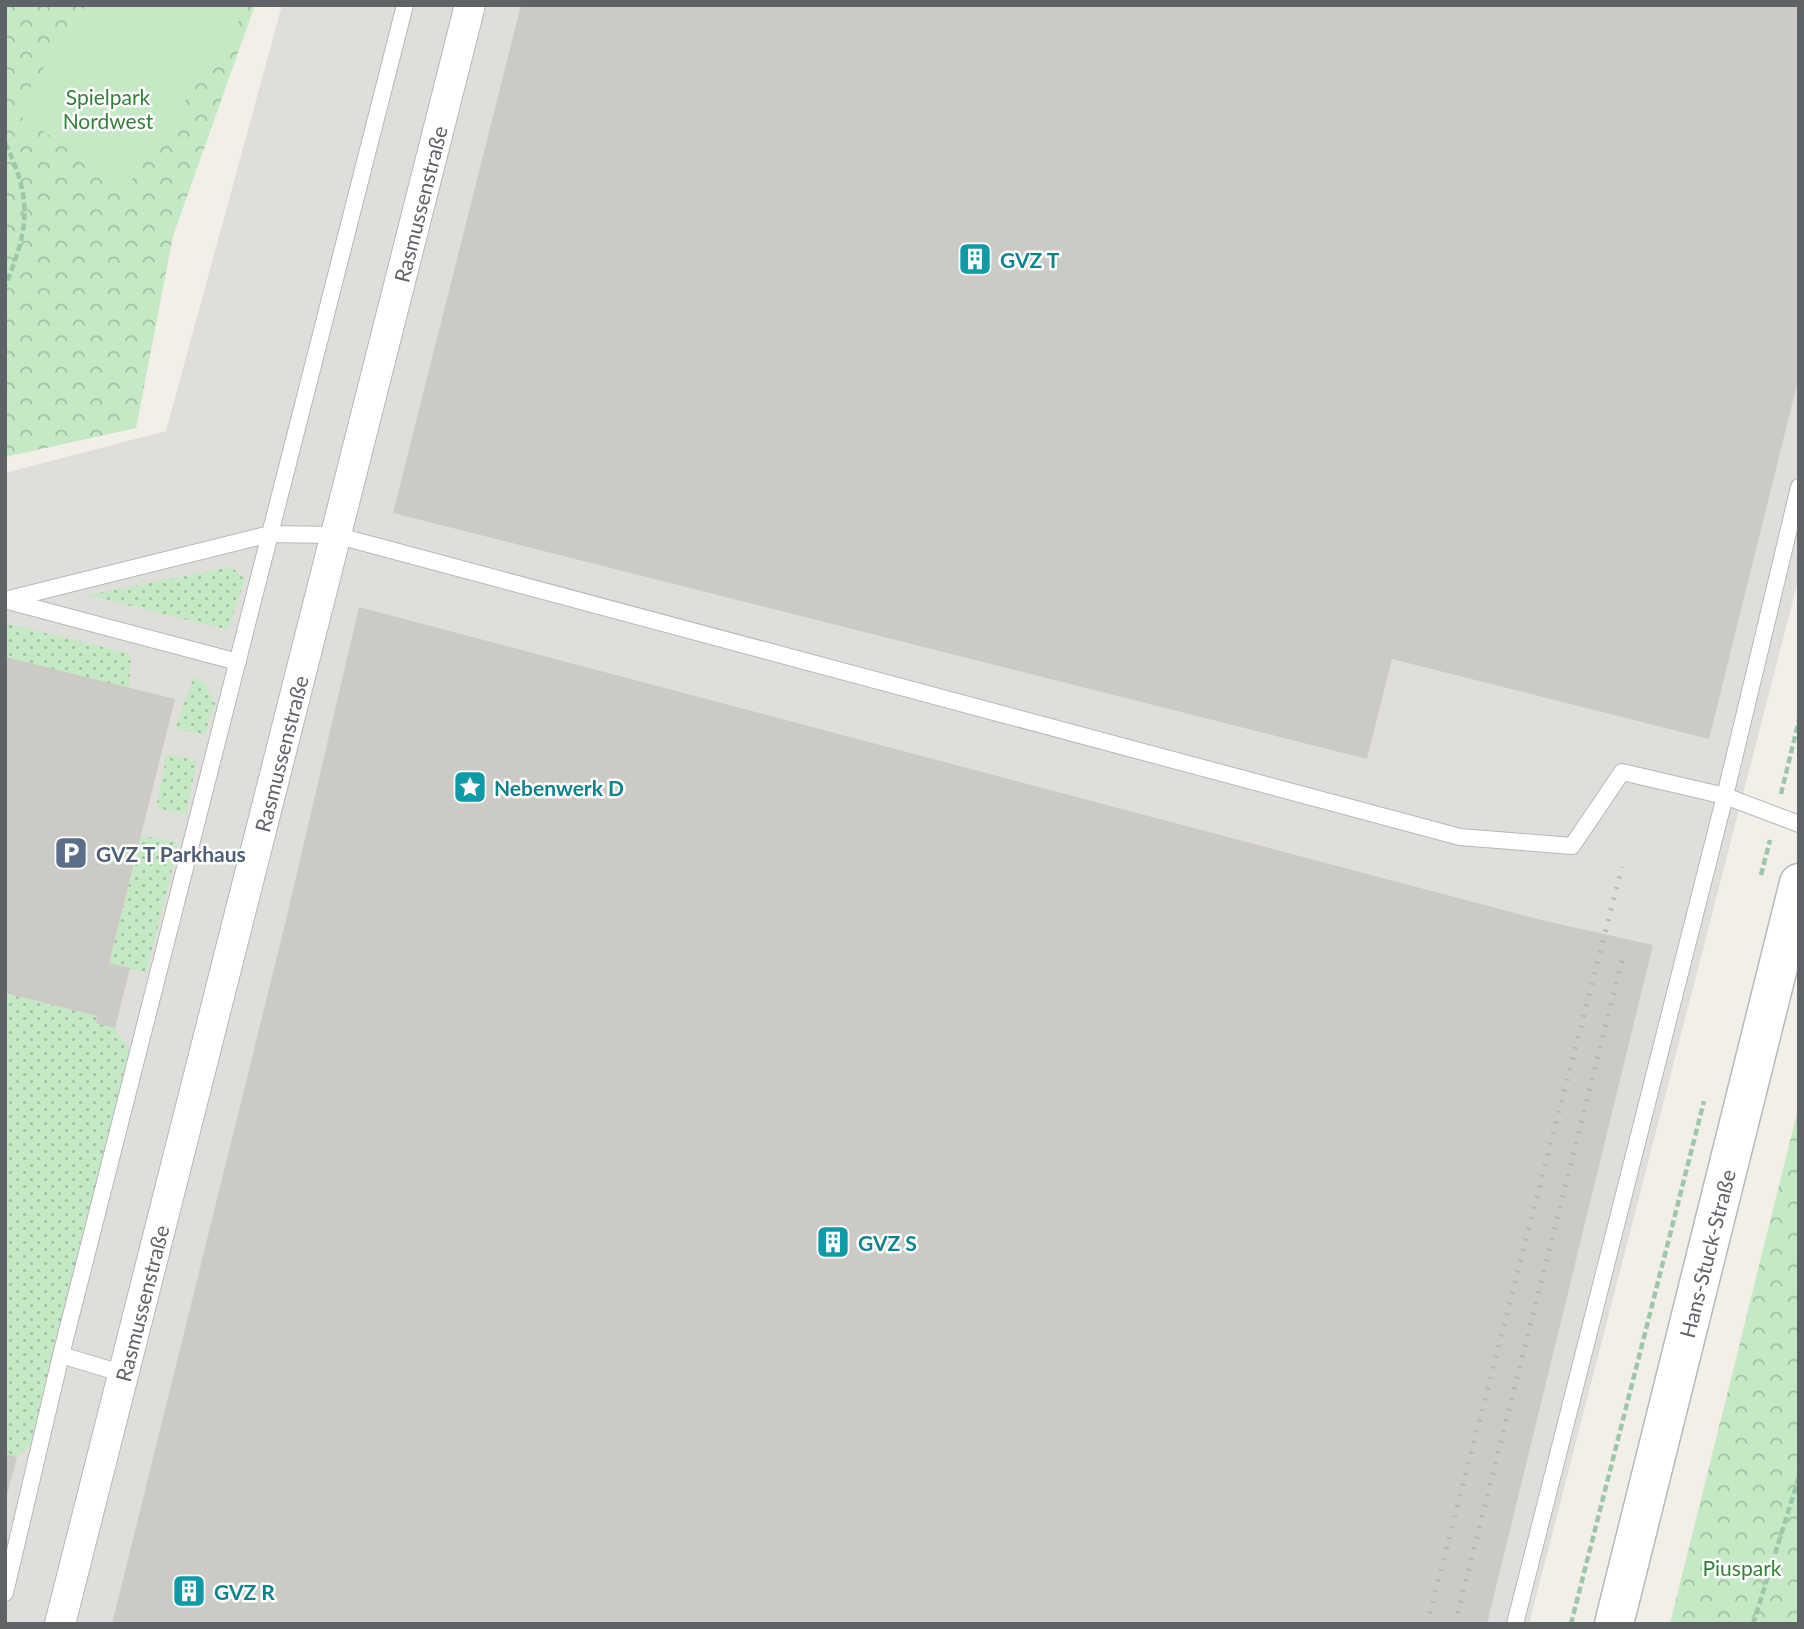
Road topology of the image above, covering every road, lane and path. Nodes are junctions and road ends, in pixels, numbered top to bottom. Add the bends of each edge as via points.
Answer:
1 (405, 5) edge
2 (470, 5) edge
3 (5, 143) edge
4 (5, 286) edge
5 (1799, 487) edge
6 (270, 534) junction
7 (335, 535) junction
8 (5, 600) edge
9 (237, 662) junction
10 (1799, 720) edge
11 (1725, 796) junction
12 (1775, 816) junction
13 (1799, 824) edge
14 (1759, 883) dead end
15 (1799, 883) edge
16 (1705, 1097) dead end
17 (61, 1355) junction
18 (124, 1374) junction
19 (1799, 1477) edge
20 (5, 1593) edge
21 (60, 1624) edge
22 (1515, 1624) edge
23 (1571, 1624) edge
24 (1614, 1624) edge
25 (1753, 1624) edge

1 - 6 lane
2 - 7 street, Rasmussenstraße
3 - 4 path via 16,166 27,213 18,256
5 - 11 lane
6 - 7 lane
6 - 8 lane
6 - 9 lane
7 - 11 lane via 1460,838 1572,846 1622,772
7 - 18 street, Rasmussenstraße
8 - 9 lane
9 - 17 lane
10 - 12 path
11 - 12 lane
11 - 22 lane
12 - 13 lane
12 - 14 path
15 - 24 main road, Hans-Stuck-Straße
16 - 23 path
17 - 18 lane
17 - 20 lane
18 - 21 street, Rasmussenstraße
19 - 25 path

